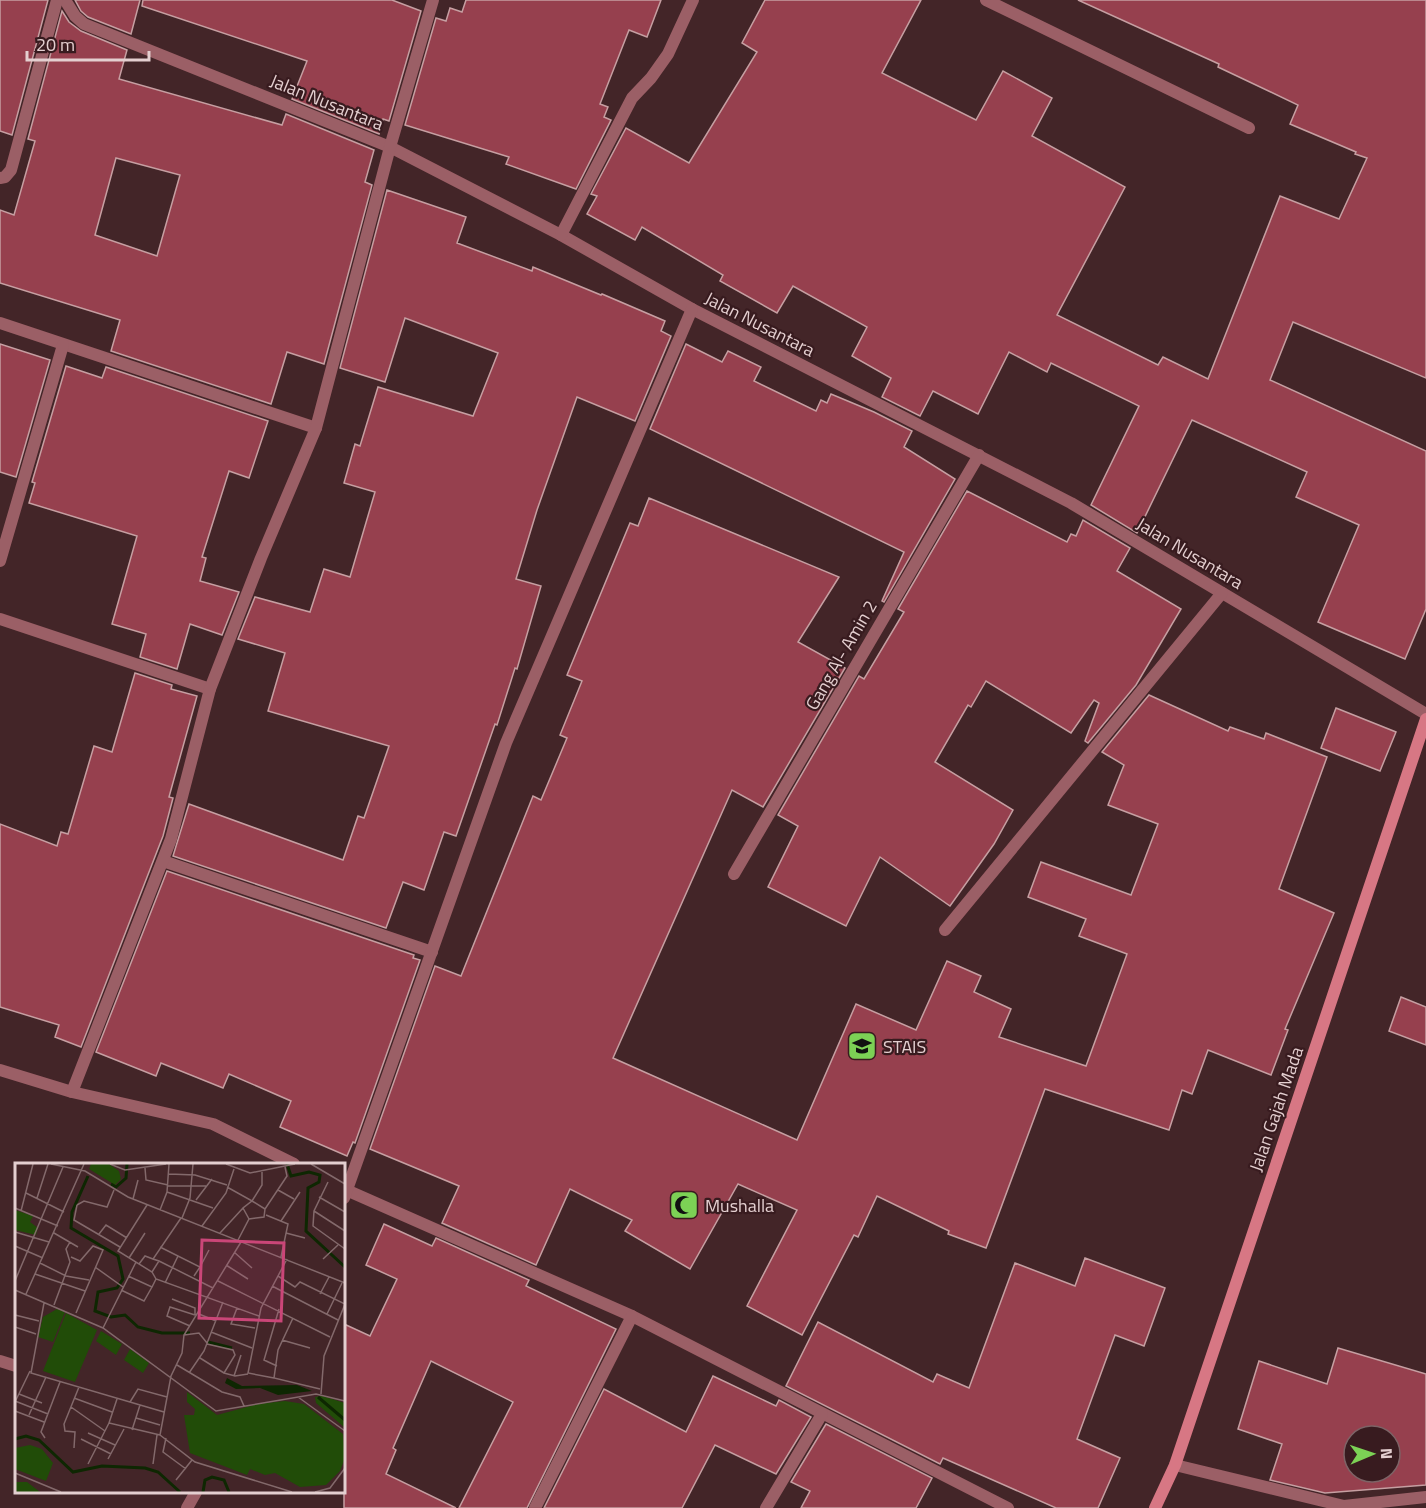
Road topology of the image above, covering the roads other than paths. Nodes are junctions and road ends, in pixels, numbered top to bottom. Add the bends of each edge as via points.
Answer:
1 (57, 0) edge
2 (65, 0) edge
3 (433, 0) edge
4 (693, 0) edge
5 (986, 0) edge
6 (1249, 128) dead end
7 (390, 147) junction
8 (0, 178) edge
9 (561, 236) junction
10 (692, 309) junction
11 (0, 323) edge
12 (63, 345) junction
13 (316, 428) junction
14 (979, 455) junction
15 (0, 561) edge
16 (1222, 593) junction
17 (0, 619) edge
18 (210, 689) junction
19 (1426, 714) edge
20 (1426, 719) edge
21 (163, 861) junction
22 (734, 874) dead end
23 (945, 930) dead end
24 (432, 952) junction
25 (0, 1070) edge
26 (72, 1092) junction
27 (292, 1163) edge
28 (345, 1192) edge
29 (632, 1316) junction
30 (0, 1361) edge
31 (15, 1366) edge
32 (822, 1414) junction
33 (1175, 1465) junction
34 (195, 1493) edge
35 (1426, 1497) edge
36 (187, 1508) edge
37 (535, 1508) edge
38 (765, 1508) edge
39 (1008, 1508) edge
40 (1155, 1508) edge

1 - 8 street via 11,171
2 - 7 street, Jalan Nusantara via 84,24
3 - 7 street
4 - 9 street via 668,54 632,98
5 - 6 street
7 - 9 street, Jalan Nusantara
7 - 13 street
9 - 10 street, Jalan Nusantara
10 - 14 street, Jalan Nusantara
10 - 24 street via 506,743
11 - 12 street
12 - 13 street
12 - 15 street
13 - 18 street
14 - 16 street, Jalan Nusantara via 1071,503
14 - 22 street, Gang Al- Amin 2
16 - 19 street, Jalan Nusantara
16 - 23 street
17 - 18 street
18 - 21 street
20 - 33 main road, Jalan Gajah Mada
21 - 24 street
21 - 26 street
24 - 28 street
25 - 26 street
26 - 27 street via 213,1124
28 - 29 street
29 - 32 street
29 - 37 street
30 - 31 street
32 - 38 street
32 - 39 street
33 - 35 street via 1344,1506
33 - 40 main road, Jalan Gajah Mada
34 - 36 street

